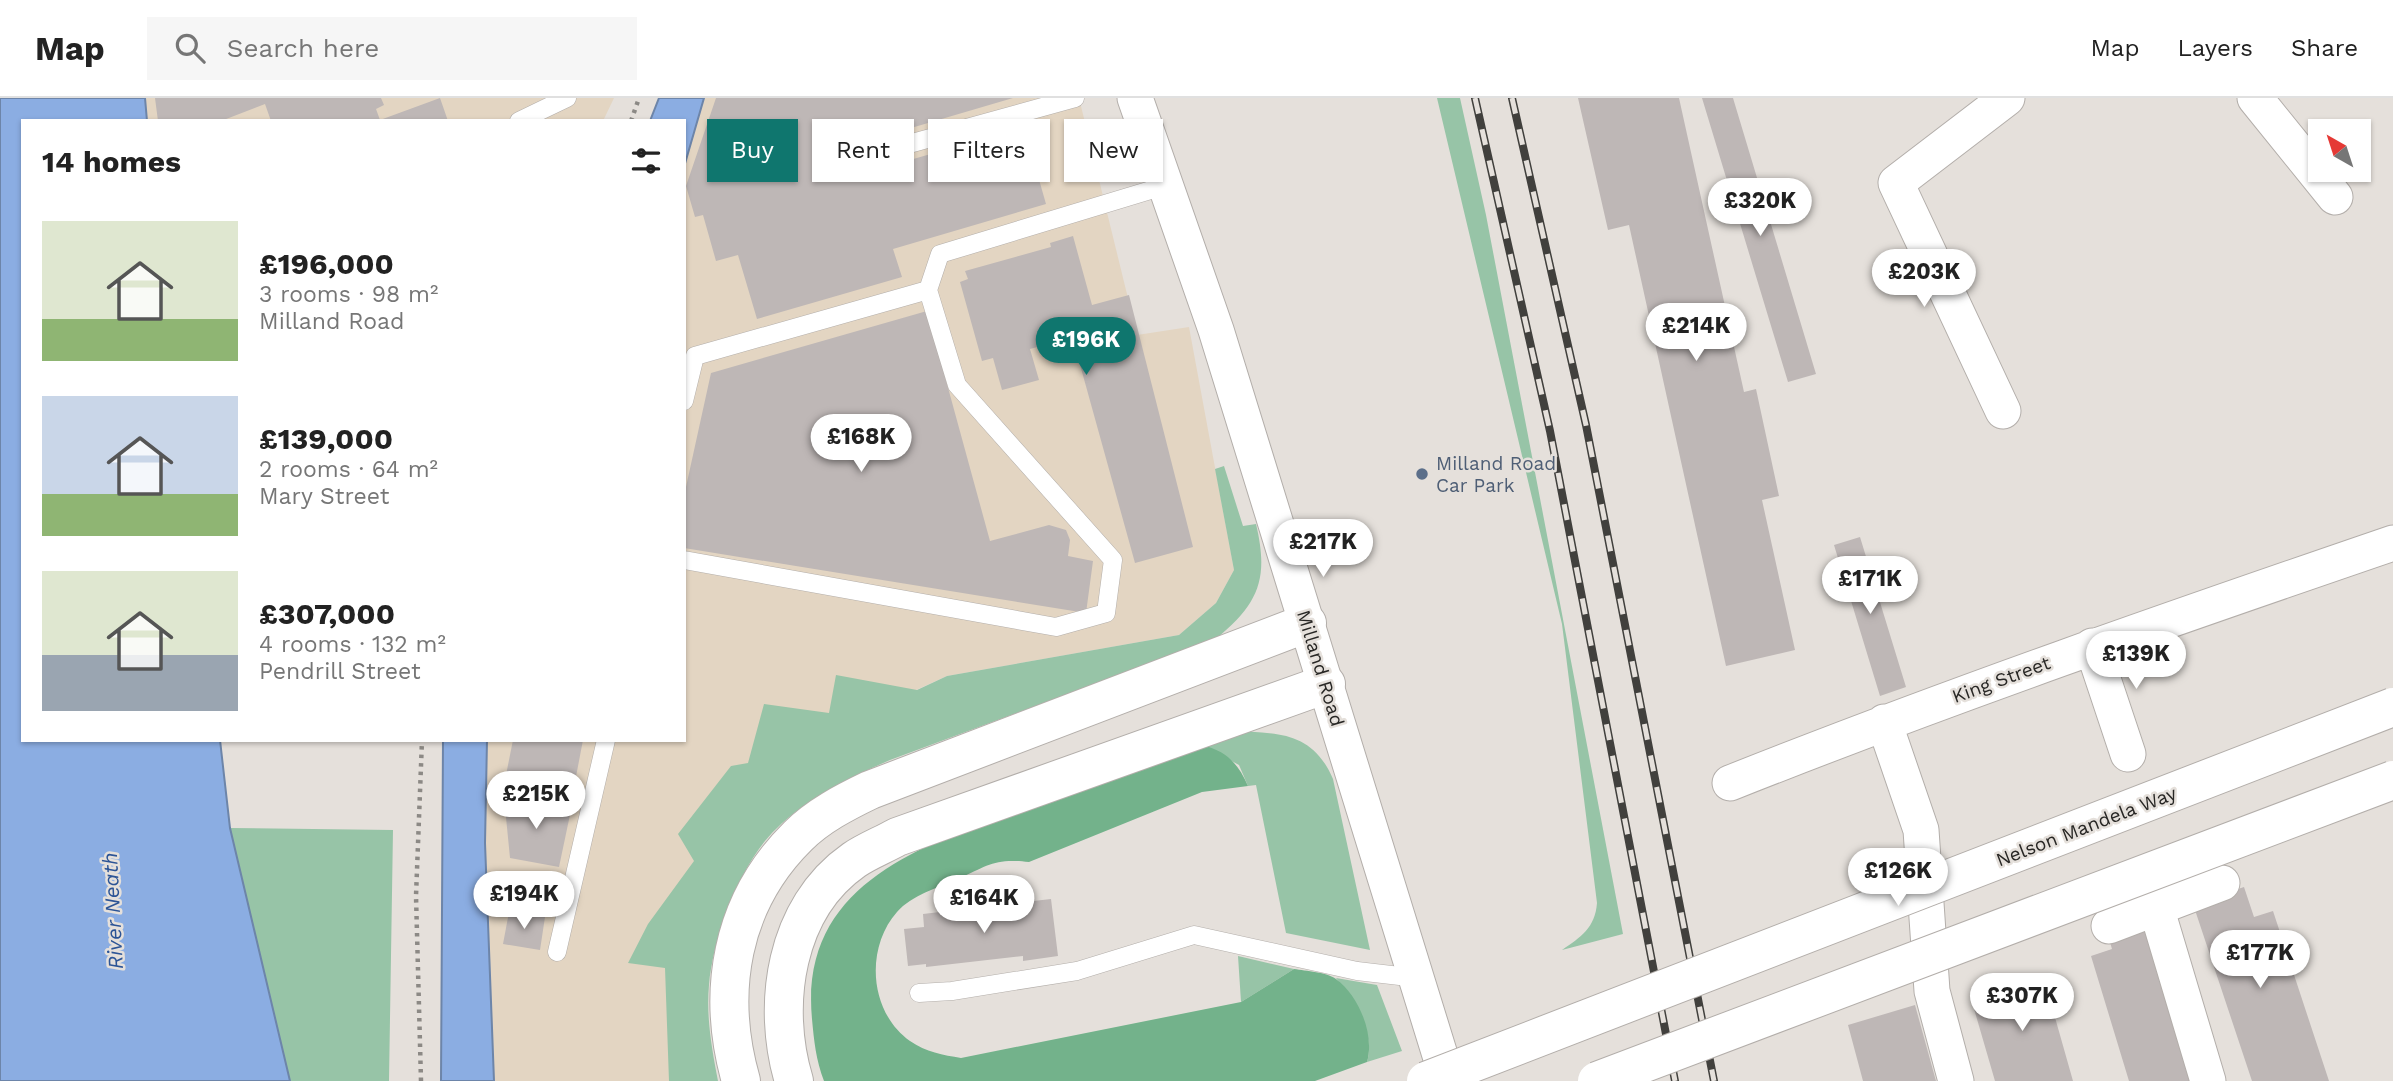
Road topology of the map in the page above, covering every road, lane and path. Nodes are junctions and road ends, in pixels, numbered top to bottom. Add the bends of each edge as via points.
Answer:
1 (639, 98) edge
2 (1075, 98) edge
3 (1135, 98) edge
4 (2007, 98) edge
5 (2255, 98) edge
6 (566, 100) edge
7 (523, 119) edge
8 (554, 119) edge
9 (632, 119) edge
10 (914, 142) edge
11 (1164, 187) junction
12 (2335, 197) dead end
13 (929, 290) junction
14 (686, 393) edge
15 (2003, 411) dead end
16 (2393, 543) edge
17 (686, 560) edge
18 (1307, 624) junction
19 (2092, 646) junction
20 (1326, 684) junction
21 (2393, 707) edge
22 (1884, 722) junction
23 (422, 742) edge
24 (606, 742) edge
25 (2128, 754) dead end
26 (2393, 780) edge
27 (1730, 782) dead end
28 (2222, 883) dead end
29 (2156, 907) junction
30 (2109, 926) dead end
31 (557, 952) dead end
32 (1417, 978) junction
33 (919, 993) dead end
34 (421, 1081) edge
35 (741, 1081) edge
36 (794, 1081) edge
37 (1426, 1081) edge
38 (1448, 1081) edge
39 (1597, 1081) edge
40 (1956, 1081) edge
41 (2208, 1081) edge

1 - 9 path
2 - 10 lane
3 - 11 street, Milland Road
4 - 15 street via 1896,183
5 - 12 street
6 - 7 lane
6 - 8 lane
11 - 13 lane via 940,254
11 - 18 street, Milland Road via 1216,330
13 - 14 lane via 695,356
13 - 17 lane via 957,385 1113,561 1106,613 1056,627
16 - 19 street, King Street
18 - 20 street, Milland Road
18 - 35 main road via 870,790 836,807 799,835 752,899 738,937 727,1015
19 - 22 street, King Street
19 - 25 street
20 - 32 street, Milland Road
20 - 36 main road via 897,837 853,861 811,908 794,941 782,1005
21 - 37 main road, Nelson Mandela Way, bridge
22 - 27 street, King Street
22 - 40 street via 1921,830 1931,991
23 - 34 path via 416,896
24 - 31 lane
26 - 39 main road, bridge
28 - 29 street
29 - 30 street
29 - 41 street
32 - 33 lane via 1357,971 1194,935 1077,971 952,992
32 - 38 street, Milland Road

